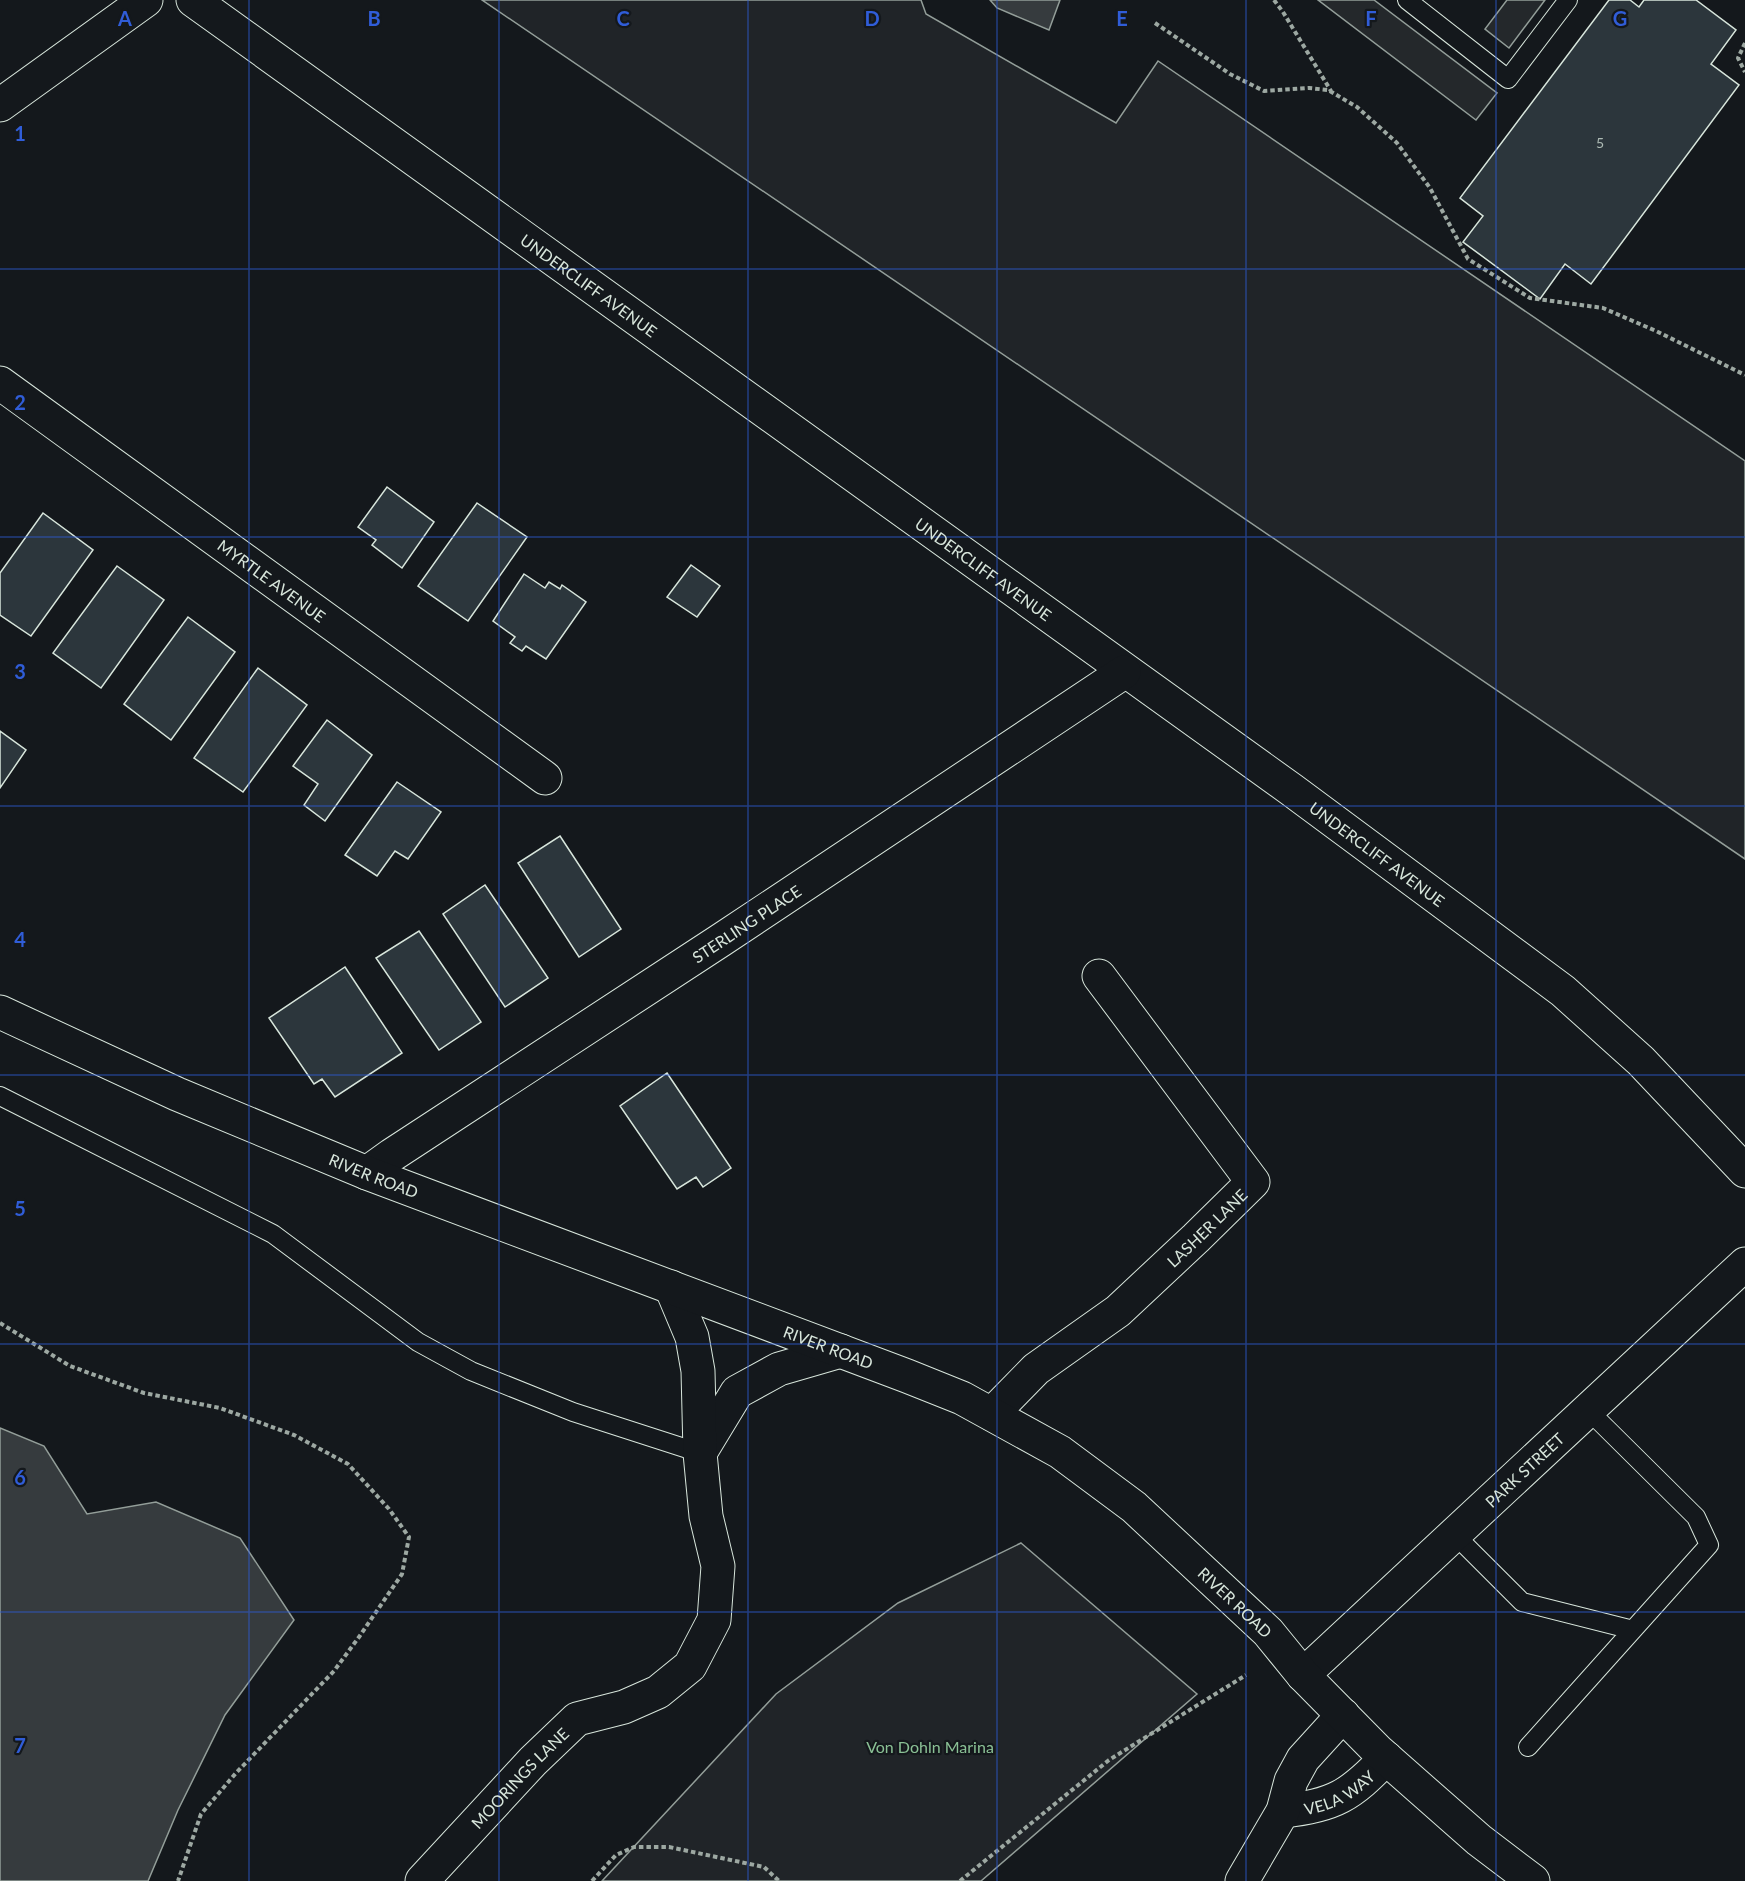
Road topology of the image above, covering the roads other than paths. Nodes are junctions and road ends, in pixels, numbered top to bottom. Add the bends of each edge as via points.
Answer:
1 (146, 0) edge
2 (193, 0) edge
3 (1407, 0) edge
4 (1568, 0) edge
5 (0, 105) edge
6 (0, 383) edge
7 (1125, 672) junction
8 (545, 778) dead end
9 (1099, 976) dead end
10 (0, 1012) edge
11 (0, 1096) edge
12 (1745, 1170) edge
13 (367, 1173) junction
14 (1745, 1264) edge
15 (671, 1287) junction
16 (841, 1351) junction
17 (1588, 1410) junction
18 (992, 1414) junction
19 (700, 1453) junction
20 (1454, 1534) junction
21 (1633, 1630) junction
22 (1303, 1675) junction
23 (1343, 1715) junction
24 (1528, 1747) dead end
25 (1386, 1758) junction
26 (1283, 1812) junction
27 (422, 1881) edge
28 (1242, 1881) edge
29 (1533, 1881) edge

1 - 5 street
2 - 7 street, UNDERCLIFF AVENUE
3 - 4 lane via 1508,79
6 - 8 street, MYRTLE AVENUE
7 - 12 street, UNDERCLIFF AVENUE via 1563,991 1641,1060
7 - 13 street, STERLING PLACE
9 - 18 street, LASHER LANE via 1252,1182 1118,1311 1036,1369
10 - 13 street, RIVER ROAD via 177,1094
11 - 19 lane via 273,1234 418,1342 471,1371 573,1412
13 - 15 street, RIVER ROAD
14 - 17 street, PARK STREET
15 - 16 street, RIVER ROAD
15 - 19 street, MOORINGS LANE via 692,1337 696,1359
16 - 18 street, RIVER ROAD
16 - 19 street via 779,1369 737,1392
17 - 20 street, PARK STREET
17 - 21 lane via 1696,1517 1709,1545
18 - 22 street, RIVER ROAD via 1060,1452 1134,1507 1268,1632
19 - 27 street, MOORINGS LANE via 706,1516 718,1566 714,1620 690,1666 658,1692 624,1707 577,1719 532,1761
20 - 21 lane via 1522,1602
20 - 22 street, PARK STREET
21 - 24 lane
22 - 23 street, RIVER ROAD
23 - 25 street, RIVER ROAD
23 - 26 street, VELA WAY via 1303,1759
25 - 26 street, VELA WAY via 1364,1781 1338,1798 1314,1808
25 - 29 street, RIVER ROAD via 1479,1840
26 - 28 street, VELA WAY

